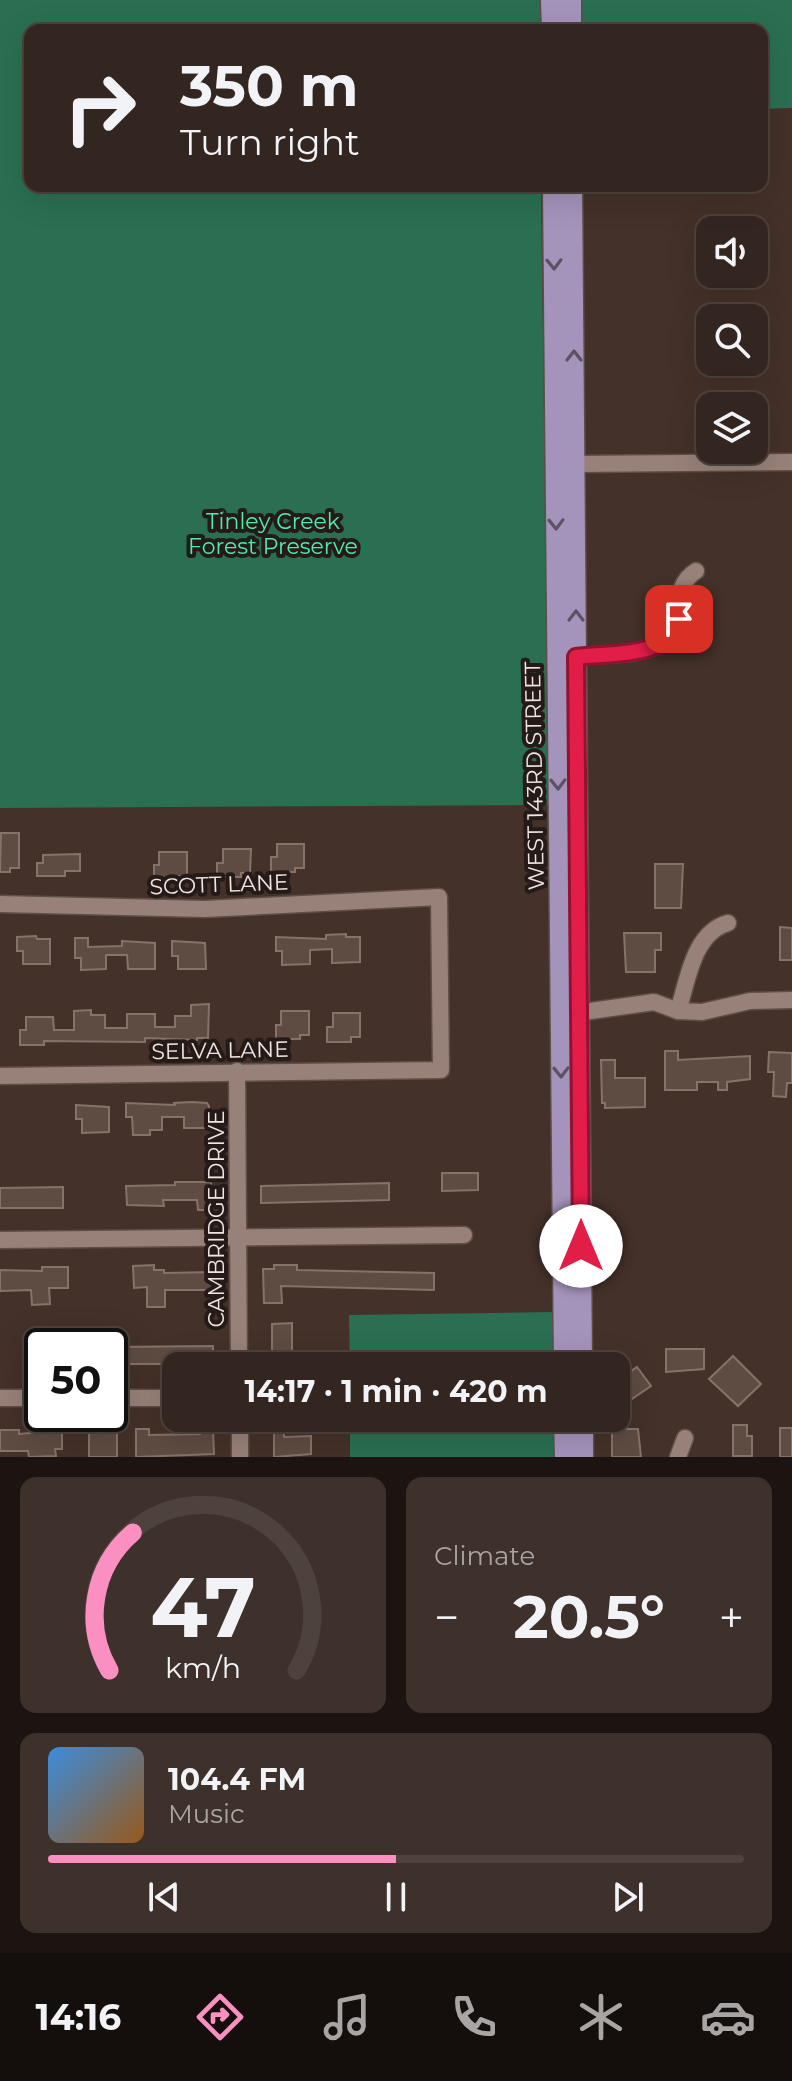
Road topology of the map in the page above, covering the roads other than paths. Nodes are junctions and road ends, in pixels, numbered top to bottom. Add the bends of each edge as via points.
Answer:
1 (551, 0) edge
2 (571, 0) edge
3 (552, 24) edge
4 (571, 24) edge
5 (553, 192) edge
6 (572, 192) edge
7 (792, 462) edge
8 (575, 464) junction
9 (696, 571) dead end
10 (576, 657) junction
11 (0, 904) edge
12 (728, 923) dead end
13 (792, 1000) edge
14 (678, 1011) junction
15 (570, 1014) junction
16 (441, 1070) joint
17 (237, 1071) junction
18 (0, 1076) edge
19 (464, 1235) dead end
20 (238, 1237) junction
21 (0, 1240) edge
22 (239, 1352) edge
23 (564, 1352) edge
24 (582, 1352) edge
25 (0, 1398) edge
26 (24, 1398) edge
27 (128, 1398) edge
28 (162, 1398) edge
29 (240, 1432) edge
30 (564, 1432) edge
31 (583, 1432) edge
32 (685, 1438) dead end
33 (240, 1457) edge
34 (565, 1457) edge
35 (583, 1457) edge
36 (678, 1457) edge

1 - 3 main road
2 - 4 main road
5 -> 15 main road, WEST 143RD STREET
8 -> 6 main road, WEST 143RD STREET
7 - 8 street
10 -> 8 main road, WEST 143RD STREET
9 - 10 street via 685,577 675,633 667,639 643,650
10 - 15 main road, WEST 143RD STREET
11 - 16 street, SCOTT LANE via 205,909 439,897
12 - 14 street via 706,934
13 - 14 street
14 - 15 street via 654,1002
15 -> 23 main road, WEST 143RD STREET
15 - 24 main road, WEST 143RD STREET
16 - 17 street, SELVA LANE
17 - 18 street, SELVA LANE
17 - 20 street, CAMBRIDGE DRIVE
19 - 20 street
20 - 21 street
20 - 22 street, CAMBRIDGE DRIVE
25 - 26 street
27 - 28 street
29 - 33 street
30 - 34 main road
31 - 35 main road
32 - 36 street

